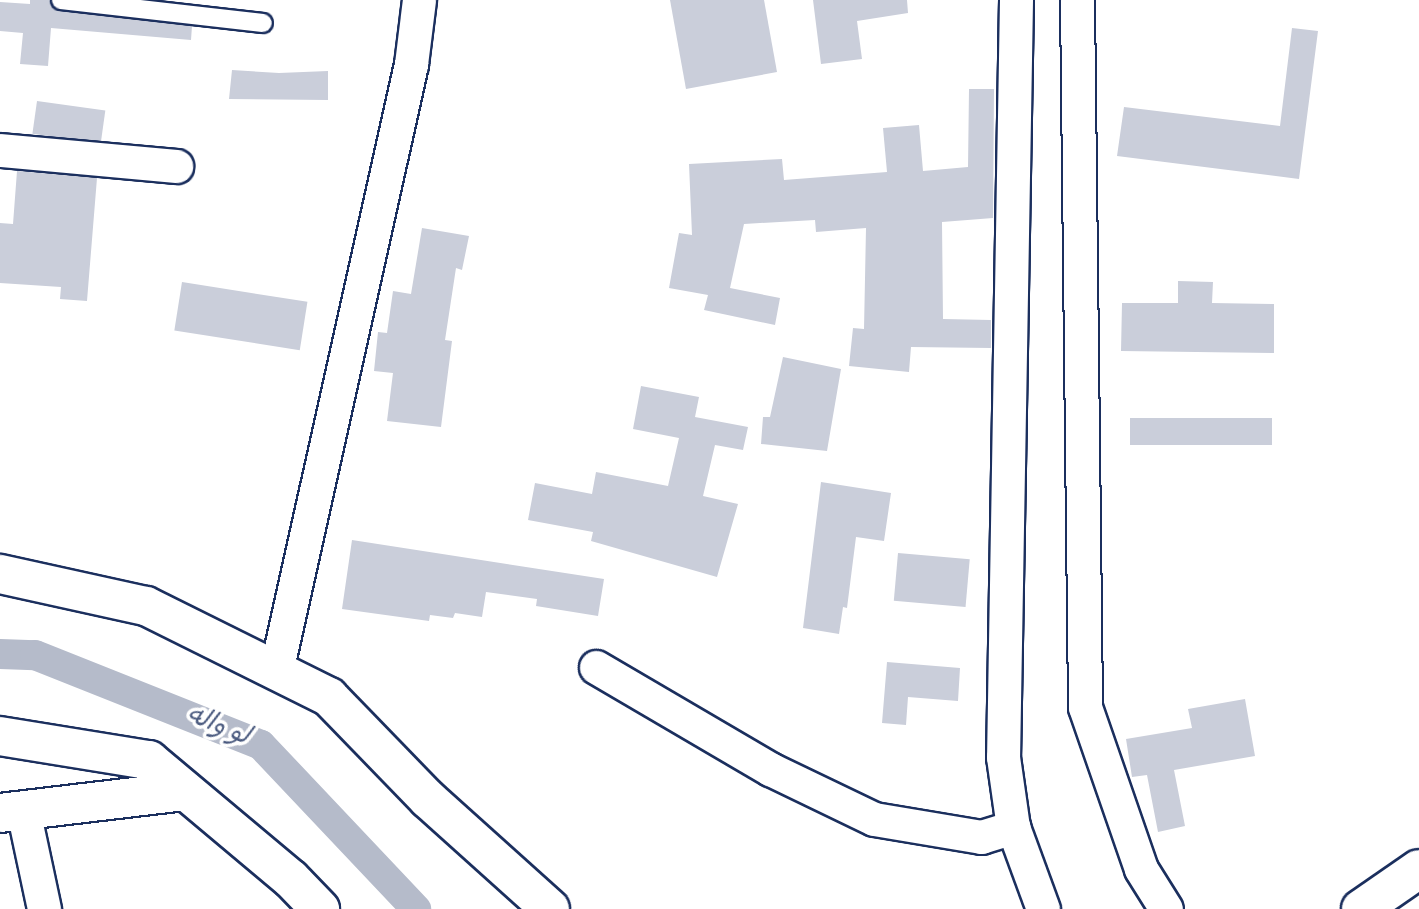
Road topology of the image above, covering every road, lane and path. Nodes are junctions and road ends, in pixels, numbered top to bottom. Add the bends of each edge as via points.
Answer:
1 (61, 0) edge
2 (419, 0) edge
3 (1016, 0) edge
4 (1077, 0) edge
5 (263, 23) dead end
6 (0, 150) edge
7 (176, 166) dead end
8 (0, 574) edge
9 (596, 667) dead end
10 (276, 671) junction
11 (0, 736) edge
12 (185, 791) junction
13 (13, 823) edge
14 (1013, 827) junction
15 (1419, 869) edge
16 (319, 908) edge
17 (44, 909) edge
18 (551, 909) edge
19 (1043, 909) edge
20 (1166, 909) edge
21 (1361, 909) edge

1 - 5 lane
2 - 10 street via 411,64
3 - 14 street via 1003,757
4 - 20 street via 1085,707 1141,869
6 - 7 street
8 - 10 street via 146,606
9 - 14 street via 770,769 874,819 981,837
10 - 18 street via 329,696 428,799
11 - 12 street via 149,760
12 - 13 street
12 - 16 street
13 - 17 street
14 - 19 street
15 - 21 street

